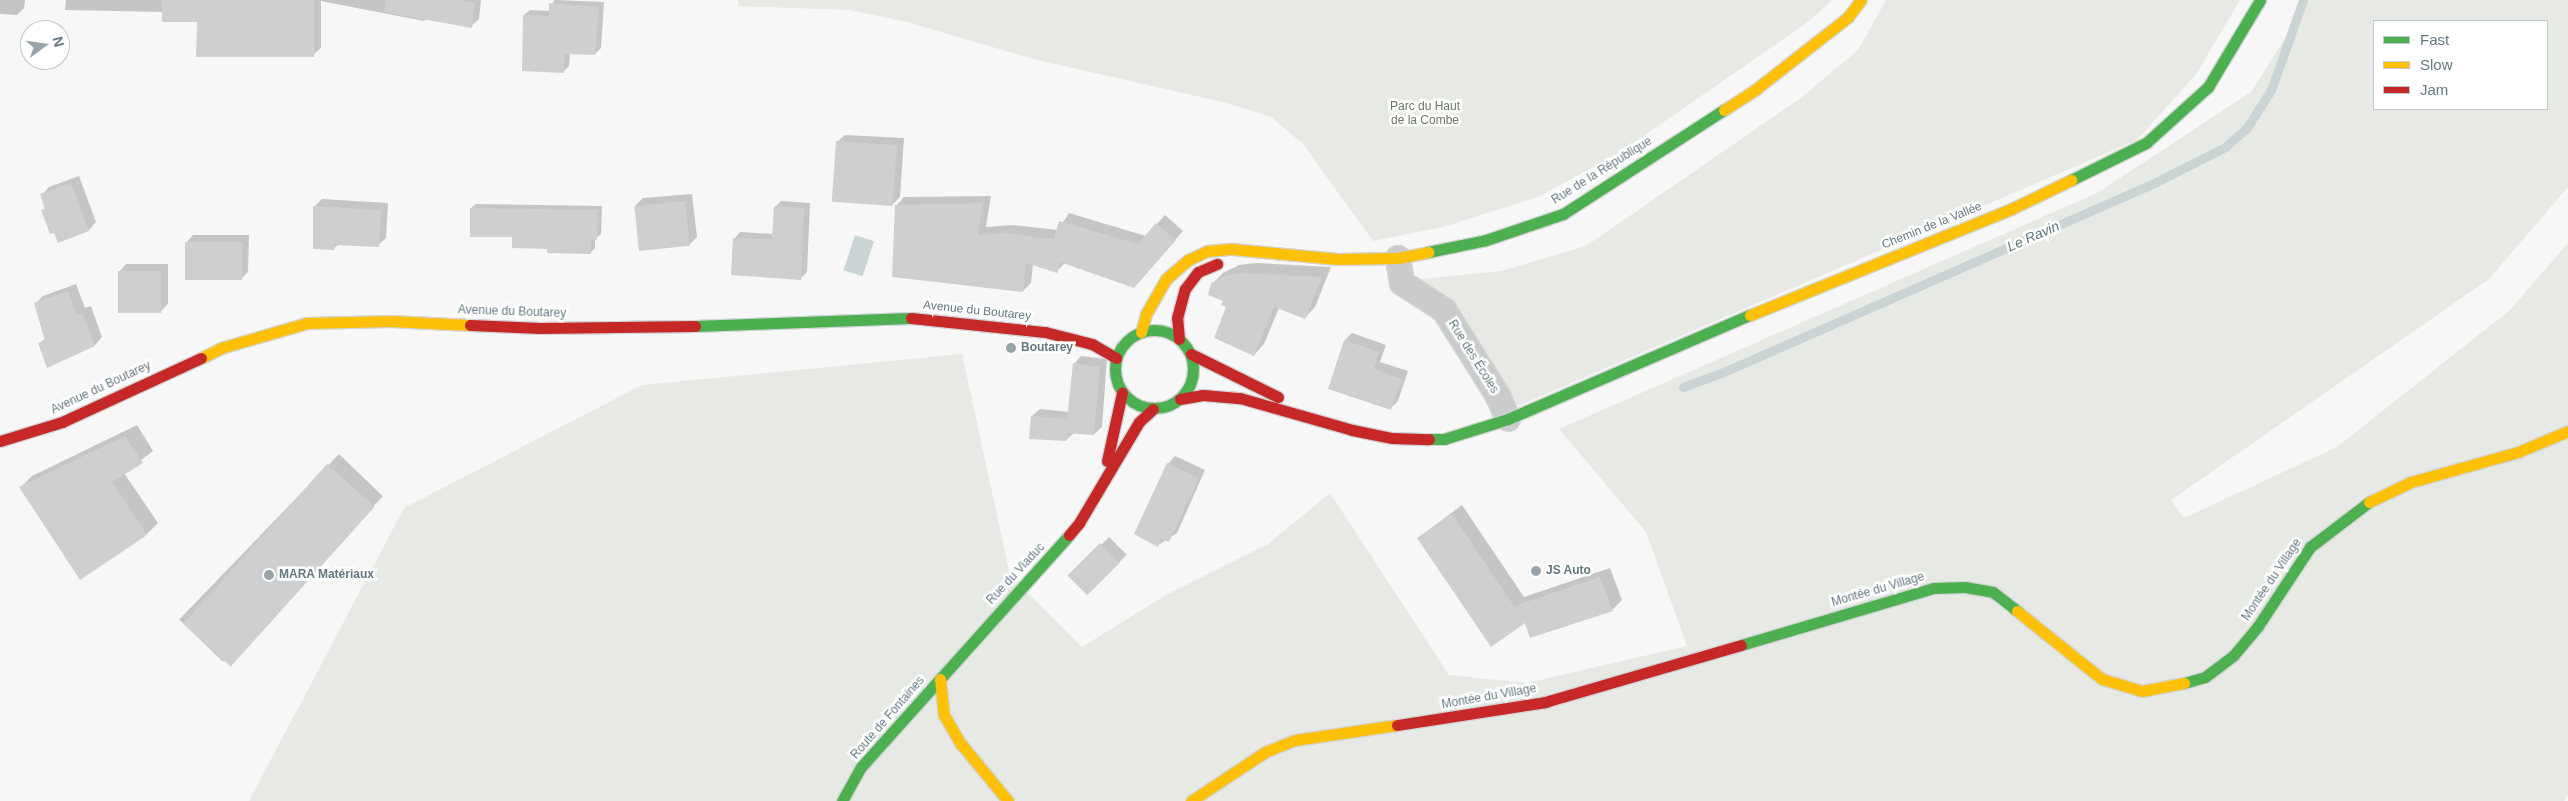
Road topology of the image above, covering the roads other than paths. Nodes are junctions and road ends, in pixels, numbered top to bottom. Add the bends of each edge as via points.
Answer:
1 (1861, 0) edge
2 (2260, 0) edge
3 (1282, 255) junction
4 (1398, 258) junction
5 (1045, 332) junction
6 (1141, 332) junction
7 (1129, 339) junction
8 (1179, 339) junction
9 (1190, 354) junction
10 (1116, 358) junction
11 (1122, 393) junction
12 (1180, 400) junction
13 (1153, 409) junction
14 (1315, 417) junction
15 (1501, 420) junction
16 (2568, 431) edge
17 (0, 441) edge
18 (1103, 482) junction
19 (940, 679) junction
20 (842, 801) edge
21 (1008, 801) edge
22 (1191, 801) edge

1 - 4 main road, Rue de la République via 1848,17 1756,89 1563,214 1486,240
2 - 15 main road, Chemin de la Vallée via 2208,87 2146,143 2011,209
3 - 4 main road, Rue de la République
3 - 6 main road, Rue de la République via 1232,249 1207,251 1188,260 1166,279 1146,314
3 - 8 main road, Rue de la République via 1214,264 1198,272 1185,289 1178,318
4 - 15 street, Rue des Écoles via 1402,283 1444,310 1497,394
5 - 7 main road, Avenue du Boutarey
5 - 10 main road, Avenue du Boutarey via 1092,344
5 - 17 main road, Avenue du Boutarey via 913,318 800,324 540,328 390,321 307,323 224,347 62,422
6 - 7 main road
6 - 8 main road via 1161,330
7 - 10 main road
8 - 9 main road
9 - 12 main road via 1192,379
9 - 14 main road
10 - 11 main road via 1117,382
11 - 13 main road via 1141,407
11 - 18 main road, Rue du Viaduc
12 - 13 main road
12 - 14 main road via 1203,395 1240,398
13 - 18 main road, Rue du Viaduc via 1139,422
14 - 15 main road via 1352,430 1444,439
16 - 22 main road, Montée du Village via 2518,452 2411,482 2360,506 2334,524 2310,547 2258,626 2233,656 2205,677 2168,687 2142,691 2102,679 1993,592 1965,587 1934,588 1545,702 1464,717 1328,733 1296,740 1265,752
18 - 19 main road, Rue du Viaduc via 1079,523 1044,566
19 - 20 main road, Route de Fontaines via 862,767
19 - 21 main road via 944,715 961,744

